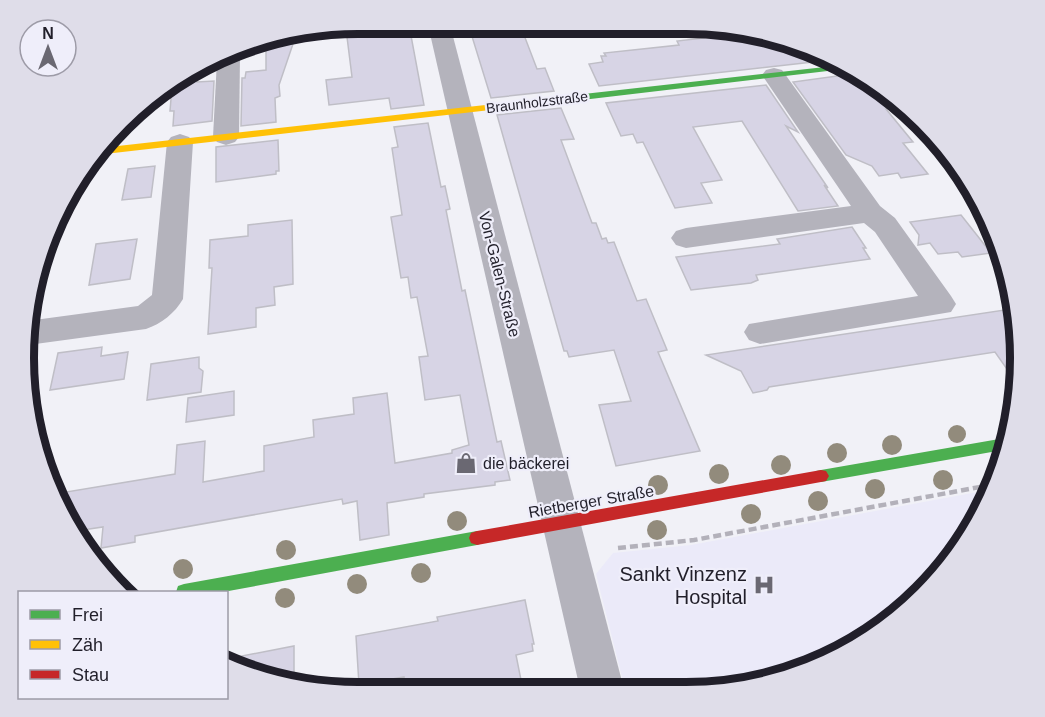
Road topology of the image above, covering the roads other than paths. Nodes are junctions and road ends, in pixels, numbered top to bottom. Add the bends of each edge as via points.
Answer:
1 (441, 34) edge
2 (229, 62) edge
3 (832, 69) edge
4 (774, 75) junction
5 (460, 111) junction
6 (226, 137) junction
7 (180, 142) junction
8 (110, 151) edge
9 (870, 213) junction
10 (686, 238) dead end
11 (35, 332) edge
12 (760, 332) dead end
13 (998, 445) edge
14 (566, 538) junction
15 (191, 591) edge
16 (600, 682) edge

1 - 5 street, Von-Galen-Straße
2 - 6 street
3 - 4 street, Braunholzstraße
4 - 5 street, Braunholzstraße
4 - 9 street
5 - 6 street, Braunholzstraße
5 - 14 street, Von-Galen-Straße
6 - 7 street, Braunholzstraße
7 - 8 street, Braunholzstraße
7 - 11 street via 167,299 146,317
9 - 10 street
9 - 12 street via 885,225 940,303
13 - 14 street, Rietberger Straße
14 - 15 street, Rietberger Straße
14 - 16 street, Von-Galen-Straße

